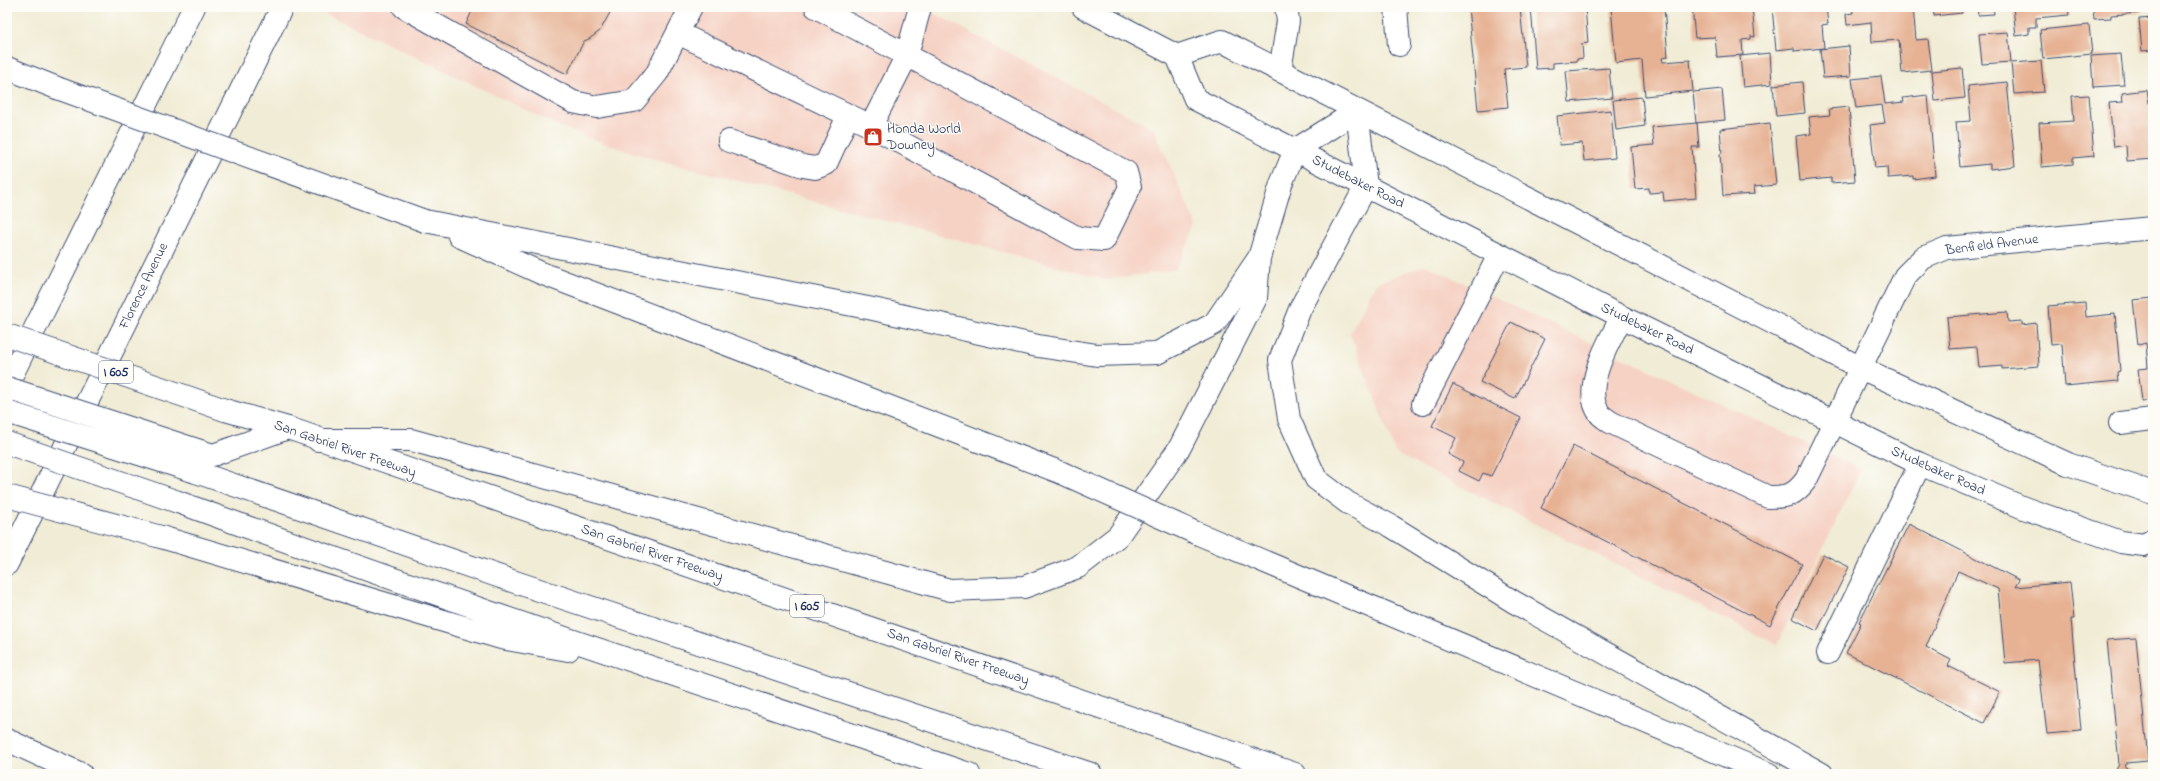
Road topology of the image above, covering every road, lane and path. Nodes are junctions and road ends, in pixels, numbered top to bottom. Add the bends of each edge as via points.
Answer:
1 (194, 7) edge
2 (282, 7) edge
3 (404, 7) edge
4 (691, 7) edge
5 (816, 7) edge
6 (920, 7) edge
7 (1083, 7) edge
8 (1286, 7) edge
9 (1396, 7) edge
10 (678, 33) junction
11 (1399, 45) dead end
12 (907, 55) junction
13 (1177, 56) junction
14 (7, 68) edge
15 (1280, 71) junction
16 (1357, 111) junction
17 (848, 116) junction
18 (871, 126) junction
19 (729, 141) dead end
20 (1295, 150) junction
21 (1366, 186) junction
22 (426, 221) junction
23 (2153, 228) edge
24 (1499, 255) junction
25 (1259, 258) junction
26 (1622, 317) junction
27 (7, 335) edge
28 (1861, 368) junction
29 (7, 386) edge
30 (1423, 404) dead end
31 (7, 412) edge
32 (2153, 419) edge
33 (1835, 422) junction
34 (2120, 423) dead end
35 (288, 428) junction
36 (318, 440) junction
37 (7, 443) edge
38 (1920, 464) junction
39 (2153, 493) edge
40 (7, 496) edge
41 (2153, 540) edge
42 (7, 564) edge
43 (1828, 653) dead end
44 (635, 661) junction
45 (7, 740) edge
46 (81, 774) edge
47 (969, 774) edge
48 (1091, 774) edge
49 (1295, 774) edge
50 (1770, 774) edge
51 (1822, 774) edge

1 - 29 main road
2 - 42 main road, Florence Avenue
3 - 10 main road via 573,102 597,107 634,101 657,73
4 - 10 main road
5 - 12 main road
6 - 12 main road
7 - 13 main road
8 - 15 main road via 1288,21
9 - 11 main road
10 - 17 main road
12 - 18 main road
12 - 18 main road via 1126,172 1130,187 1104,240 1078,238
13 - 15 main road via 1222,41
13 - 20 main road, Studebaker Road via 1195,99
14 - 22 main road, bridge
15 - 16 main road
16 - 20 main road
16 - 21 main road
16 - 28 main road
17 - 18 main road
17 - 19 main road via 826,164 815,168
20 - 21 main road, Studebaker Road
20 - 25 main road via 1281,184
21 - 24 main road, Studebaker Road
21 - 51 main road via 1300,309 1280,360 1289,419 1316,480 1348,503 1391,526 1514,602
22 - 25 main road via 873,309 1038,346 1098,355 1157,353 1214,324
22 - 50 main road, bridge via 541,273 1062,472 1194,532
23 - 28 main road, Benfield Avenue via 1947,248 1923,258 1905,276
24 - 26 main road, Studebaker Road
24 - 30 main road
25 - 36 main road via 1256,298 1180,447 1118,536 1078,567 1024,587 950,590 411,440
26 - 33 main road, Studebaker Road
26 - 33 main road, Benfield Avenue via 1600,359 1595,382 1595,403 1600,414 1610,422 1768,497 1784,497 1797,492 1806,480
27 - 35 main road, San Gabriel River Freeway / I 605, bridge via 225,410
28 - 33 main road, Benfield Avenue
28 - 39 main road via 2068,464
29 - 35 main road, bridge via 213,455
31 - 48 main road, bridge via 196,472 533,588
32 - 34 main road
33 - 38 main road, Studebaker Road
35 - 36 main road, San Gabriel River Freeway / I 605
36 - 49 main road, San Gabriel River Freeway / I 605
37 - 44 main road, bridge
38 - 41 main road, Studebaker Road via 2024,508 2121,542 2144,545
38 - 43 main road
40 - 44 main road, bridge via 161,537 501,638
44 - 47 main road
45 - 46 main road

